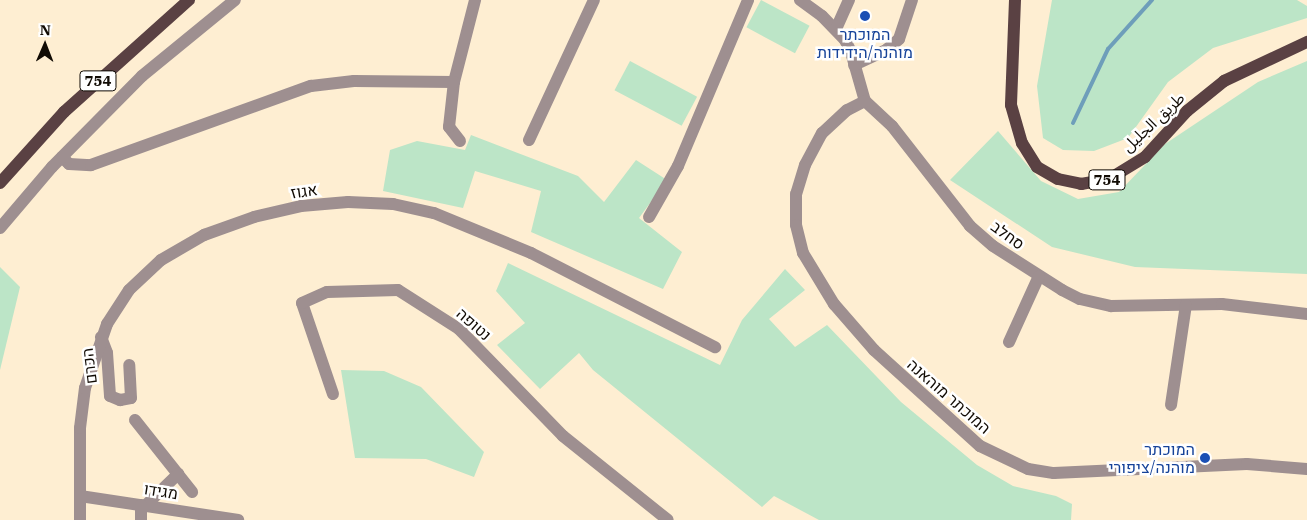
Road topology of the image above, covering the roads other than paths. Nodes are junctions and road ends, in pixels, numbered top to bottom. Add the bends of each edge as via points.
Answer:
1 (189, 0) edge
2 (234, 0) edge
3 (475, 0) edge
4 (594, 0) edge
5 (748, 0) edge
6 (800, 0) edge
7 (849, 0) edge
8 (912, 0) edge
9 (1015, 0) edge
10 (836, 29) junction
11 (1307, 42) edge
12 (854, 65) junction
13 (454, 82) junction
14 (865, 100) junction
15 (529, 140) dead end
16 (460, 141) dead end
17 (62, 157) junction
18 (14, 169) junction
19 (0, 183) edge
20 (0, 191) edge
21 (649, 217) dead end
22 (0, 228) edge
23 (1039, 276) junction
24 (1186, 305) junction
25 (1307, 314) edge
26 (102, 337) junction
27 (1009, 342) dead end
28 (715, 347) dead end
29 (129, 365) dead end
30 (333, 394) dead end
31 (1171, 405) dead end
32 (135, 420) dead end
33 (1307, 469) edge
34 (178, 474) junction
35 (192, 492) dead end
36 (80, 496) junction
37 (144, 505) junction
38 (80, 520) edge
39 (141, 520) edge
40 (238, 520) edge
41 (668, 520) edge

1 - 18 main road, 754 via 64,112
2 - 17 street via 142,76
3 - 13 street
4 - 15 street
5 - 21 street via 678,166
6 - 10 street, סחלב
7 - 10 street
8 - 12 street via 900,39 886,50
9 - 11 main road, طريق الجليل / 754 via 1011,105 1022,143 1037,167 1058,178 1081,184 1110,179 1144,157 1187,111 1224,81
10 - 12 street, סחלב via 851,52
12 - 14 street, סחלב
13 - 16 street via 449,127
13 - 17 street via 354,81 311,86 91,165 69,164
14 - 23 street, סחלב via 892,126 970,226 993,246
14 - 33 street, המוכתר מוהאנה via 847,110 822,133 805,165 796,194 796,225 803,253 834,304 874,350 980,446 1028,469 1054,473 1247,464
17 - 22 street
18 - 19 main road, 754
18 - 20 main road, 754
23 - 24 street, סחלב via 1062,290 1096,303
23 - 27 street
24 - 25 street, סחלב via 1222,304
24 - 31 street
26 - 28 street, אגוז via 130,290 161,260 204,236 282,210 348,202 401,206 434,213 487,234
26 - 29 street, הכרם via 107,353 110,396 120,400 131,398
26 - 36 street, אגוז via 85,388 80,428
30 - 41 street, נטופה via 302,303 327,292 398,290 459,329 563,436
32 - 34 street
34 - 35 street
34 - 37 street
36 - 37 street, מגידו
36 - 38 street, אגוז
37 - 39 street
37 - 40 street, מגידו

